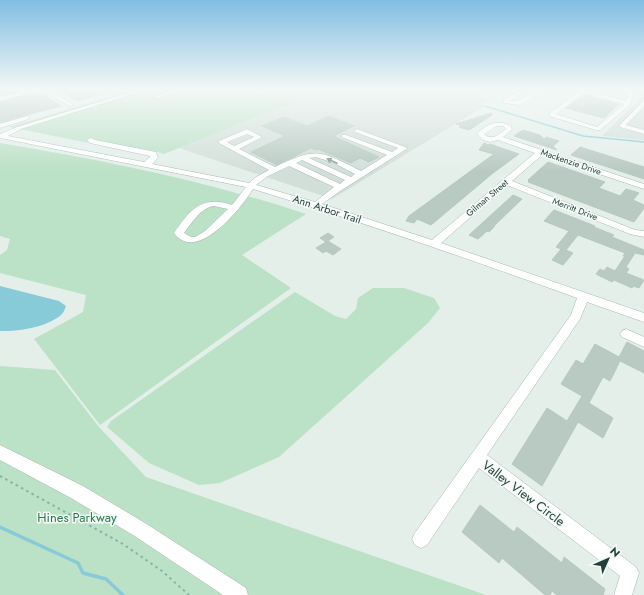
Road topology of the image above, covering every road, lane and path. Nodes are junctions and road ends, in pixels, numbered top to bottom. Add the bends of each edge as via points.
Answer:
1 (31, 117) edge
2 (56, 117) edge
3 (575, 117) edge
4 (612, 117) edge
5 (630, 117) edge
6 (0, 126) edge
7 (642, 129) edge
8 (357, 131) dead end
9 (1, 136) edge
10 (344, 136) dead end
11 (498, 138) dead end
12 (91, 140) dead end
13 (234, 149) dead end
14 (541, 152) junction
15 (392, 155) junction
16 (302, 157) junction
17 (290, 163) junction
18 (146, 165) junction
19 (276, 170) junction
20 (361, 174) junction
21 (351, 180) junction
22 (506, 182) junction
23 (252, 186) junction
24 (340, 187) junction
25 (644, 187) edge
26 (316, 205) junction
27 (233, 208) junction
28 (644, 234) edge
29 (434, 244) junction
30 (583, 296) junction
31 (644, 318) edge
32 (626, 334) dead end
33 (644, 342) edge
34 (0, 452) edge
35 (477, 457) junction
36 (0, 476) edge
37 (421, 539) dead end
38 (188, 595) edge
39 (239, 595) edge
40 (623, 595) edge

1 - 6 street
2 - 9 street
3 - 4 street via 603,125
5 - 7 street via 622,126
8 - 15 street via 404,148
9 - 18 street, Ann Arbor Trail
10 - 15 street
11 - 14 street, Mackenzie Drive
12 - 18 street via 153,154 154,158
13 - 19 street
14 - 22 street, Gilman Street
14 - 25 street, Mackenzie Drive
15 - 20 street
16 - 17 street
20 -> 16 street via 321,156
16 - 21 street
17 - 19 street
17 - 24 street
18 - 23 street, Ann Arbor Trail
19 - 23 street via 260,178
20 - 21 street
21 - 24 street
22 - 28 street, Merritt Drive
22 - 29 street, Gilman Street
23 - 26 street, Ann Arbor Trail
23 - 27 street
24 - 26 street
26 - 29 street, Ann Arbor Trail
27 - 27 street via 198,239 189,240 179,233 204,205 217,202
29 - 30 street, Ann Arbor Trail
30 - 31 street, Ann Arbor Trail
30 - 35 street, Valley View Circle via 576,316
32 - 33 street
34 - 39 street via 77,492 139,529
35 - 37 street
35 - 40 street, Valley View Circle via 630,573
36 - 38 path via 123,544 162,572

